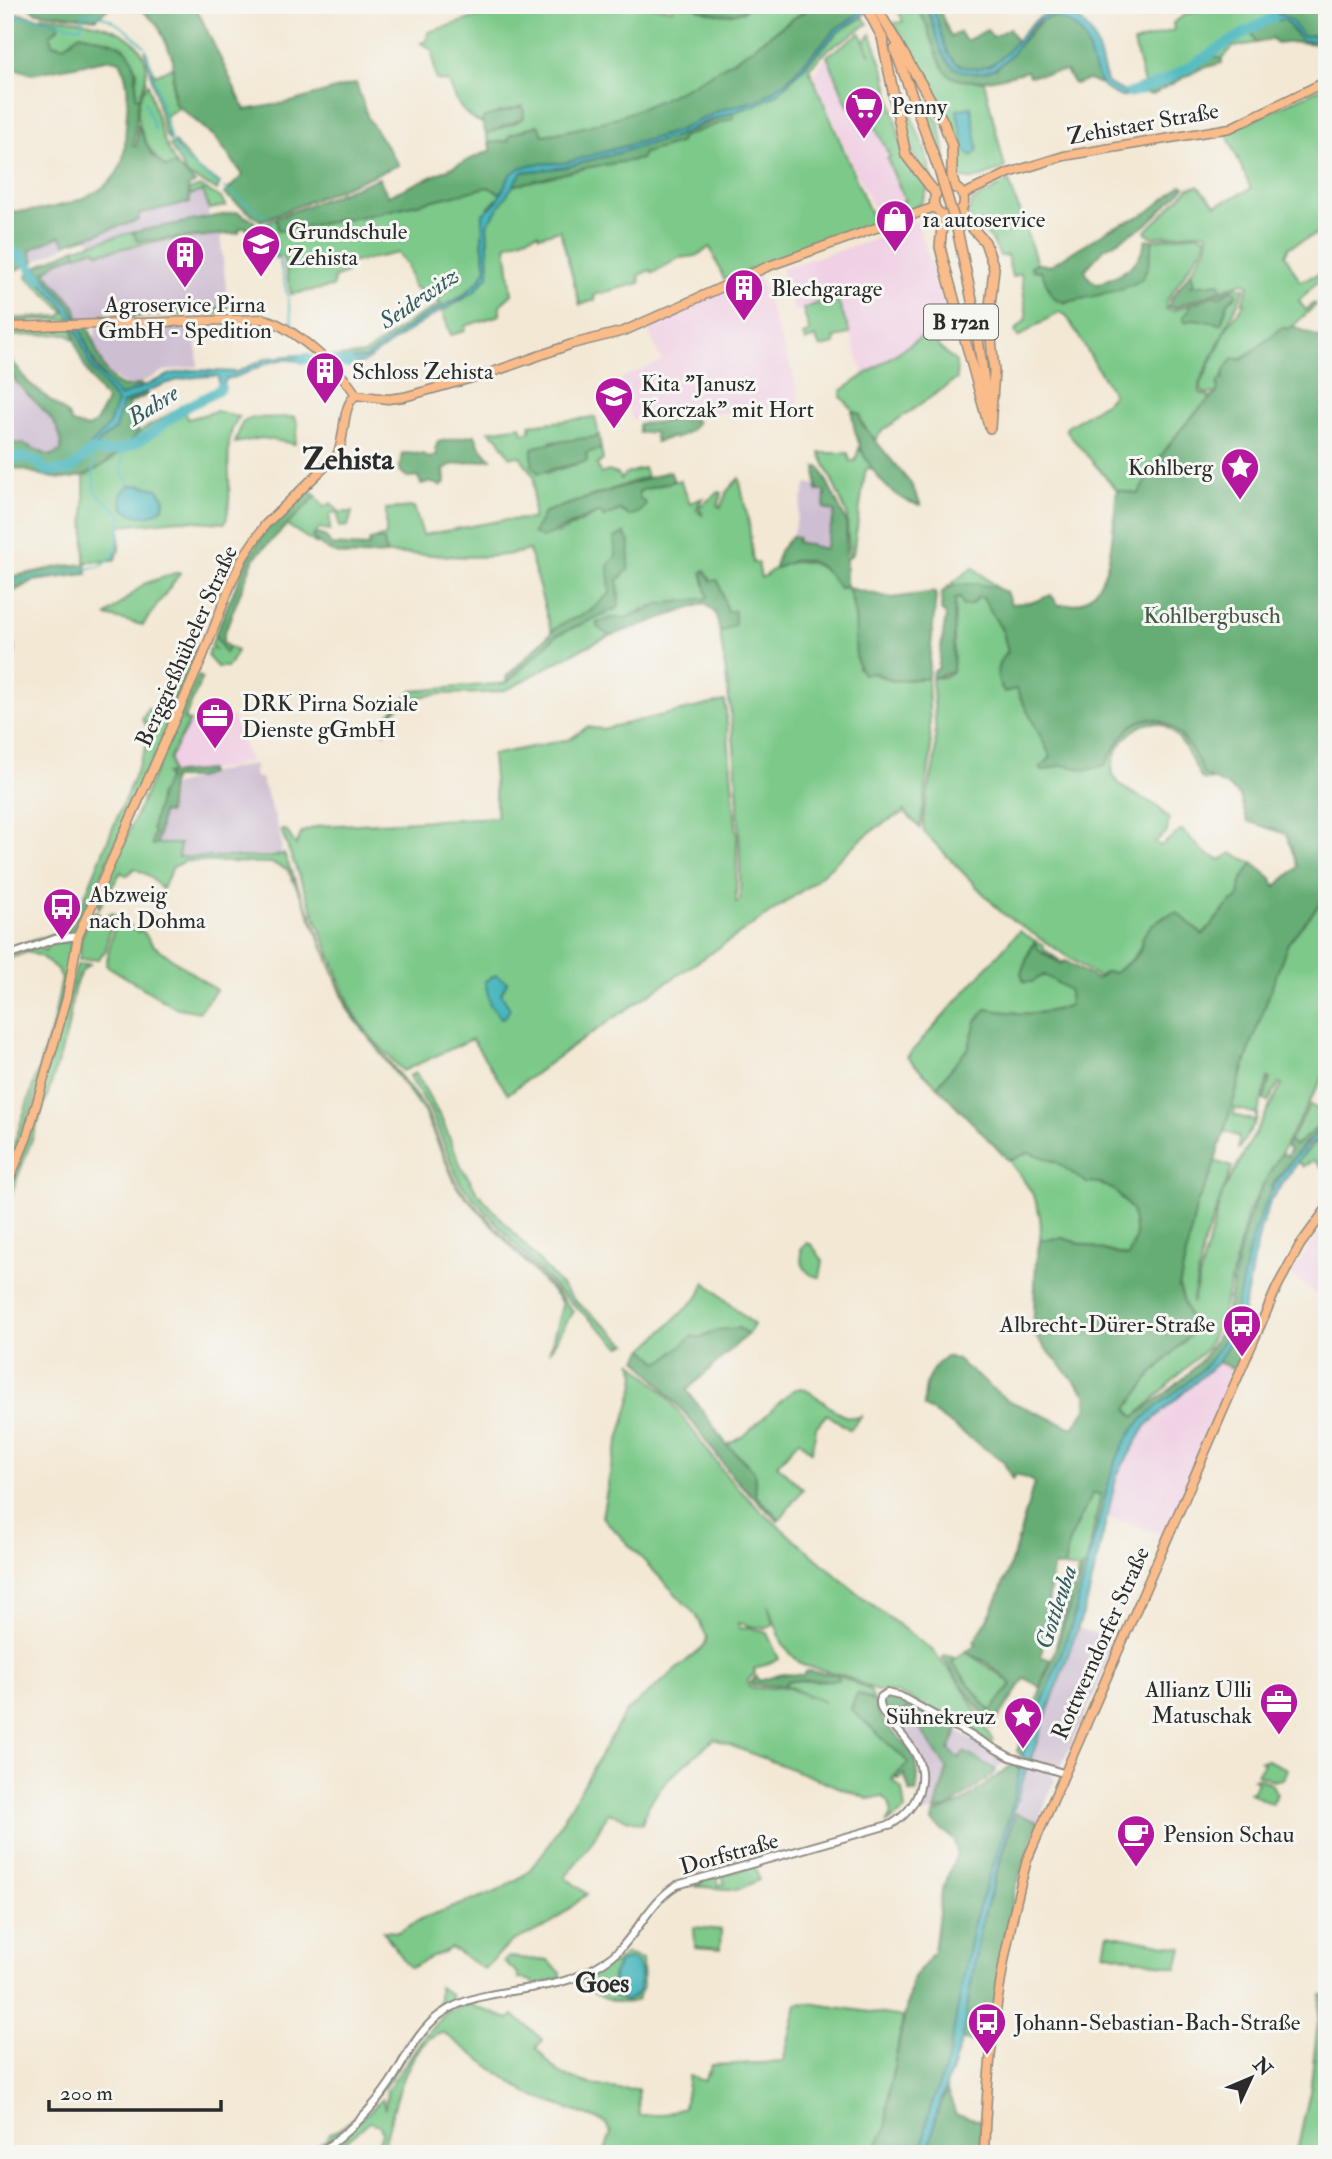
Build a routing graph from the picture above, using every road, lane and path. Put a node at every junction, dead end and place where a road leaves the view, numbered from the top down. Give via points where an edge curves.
1 (865, 5) edge
2 (875, 5) edge
3 (886, 35) junction
4 (1327, 81) edge
5 (955, 188) junction
6 (936, 194) junction
7 (962, 195) junction
8 (935, 207) junction
9 (961, 210) junction
10 (943, 215) junction
11 (5, 327) edge
12 (356, 395) junction
13 (990, 428) junction
14 (78, 936) junction
15 (5, 957) edge
16 (5, 1190) edge
17 (1327, 1208) edge
18 (1063, 1773) junction
19 (318, 2154) edge
20 (984, 2154) edge

1 - 3 highway, B 172n
2 - 3 highway, B 172n
3 - 5 highway, B 172n via 943,121 952,146
3 - 6 highway via 906,155
3 - 13 highway, B 172n, bridge via 957,229 974,310
4 - 7 main road, Zehistaer Straße via 1230,128 1065,156 1009,173
5 - 6 main road via 946,186
5 - 7 main road
6 - 8 main road
7 - 9 main road
8 - 10 main road
8 - 12 main road via 774,264 619,333 404,397
9 - 10 main road
9 - 13 highway via 985,242 994,268 989,316 994,363
10 - 13 highway, B 172n via 940,247
11 - 12 main road via 262,318 277,324 330,365
12 - 14 main road, Berggießhübeler Straße via 348,404 344,441 337,455 274,515 244,556
14 - 15 street
14 - 16 main road, Berggießhübeler Straße via 67,998 27,1137
17 - 18 main road, Rottwerndorfer Straße via 1277,1287
18 - 19 street, Dorfstraße via 1015,1759 887,1693 878,1702 881,1712 919,1758 922,1779 902,1818 677,1885 665,1892 621,1948 584,1973 464,2002 440,2014 368,2111
18 - 20 main road, Rottwerndorfer Straße via 1038,1828 1017,1894 995,2025

